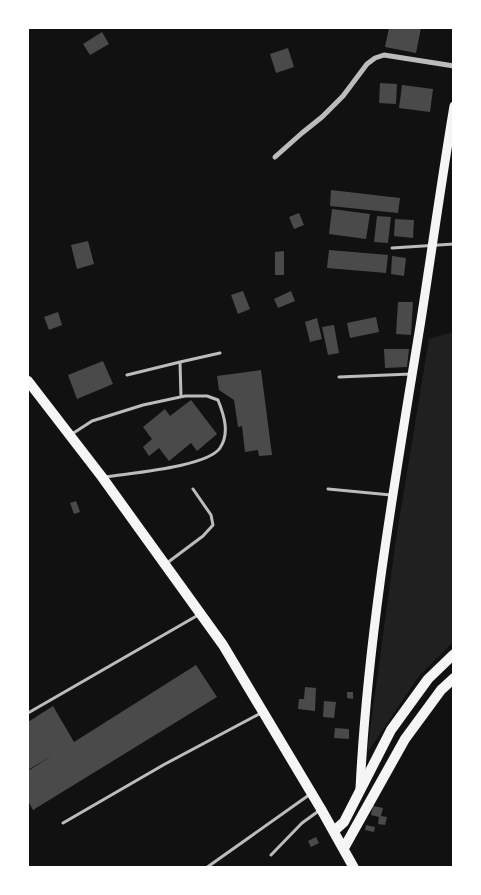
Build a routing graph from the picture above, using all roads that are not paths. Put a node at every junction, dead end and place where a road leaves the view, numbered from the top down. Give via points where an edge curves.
1 (454, 66) edge
2 (454, 106) edge
3 (275, 157) dead end
4 (454, 244) edge
5 (431, 246) junction
6 (392, 248) dead end
7 (220, 353) dead end
8 (180, 362) junction
9 (412, 374) junction
10 (127, 375) dead end
11 (339, 377) dead end
12 (28, 381) edge
13 (181, 397) junction
14 (70, 436) junction
15 (102, 477) junction
16 (193, 489) dead end
17 (328, 489) dead end
18 (392, 495) junction
19 (165, 564) junction
20 (200, 614) junction
21 (454, 654) edge
22 (454, 678) edge
23 (263, 712) junction
24 (28, 713) edge
25 (360, 789) junction
26 (312, 793) junction
27 (322, 809) junction
28 (63, 823) dead end
29 (334, 831) junction
30 (344, 848) junction
31 (271, 855) dead end
32 (206, 868) edge
33 (354, 868) edge

1 - 3 street via 384,55 375,58 322,117
2 - 5 main road
4 - 5 lane
5 - 6 lane
5 - 9 main road
7 - 8 lane
8 - 10 lane
8 - 13 lane
9 - 11 lane
9 - 18 main road
12 - 14 main road
13 - 14 lane via 92,421
13 - 15 lane via 207,396 218,400 226,430 220,450 186,465
14 - 15 main road
15 - 19 main road
16 - 19 lane via 212,515 212,525 203,536
17 - 18 lane
18 - 25 main road via 376,614
19 - 20 main road
20 - 23 main road via 223,645
20 - 24 lane
21 - 25 main road via 428,679 391,730
22 - 30 main road via 441,690 405,739
23 - 26 main road
23 - 28 lane
25 - 29 main road via 344,822
26 - 27 main road
26 - 32 lane
27 - 29 main road
27 - 31 lane via 302,823
29 - 30 main road
30 - 33 main road

